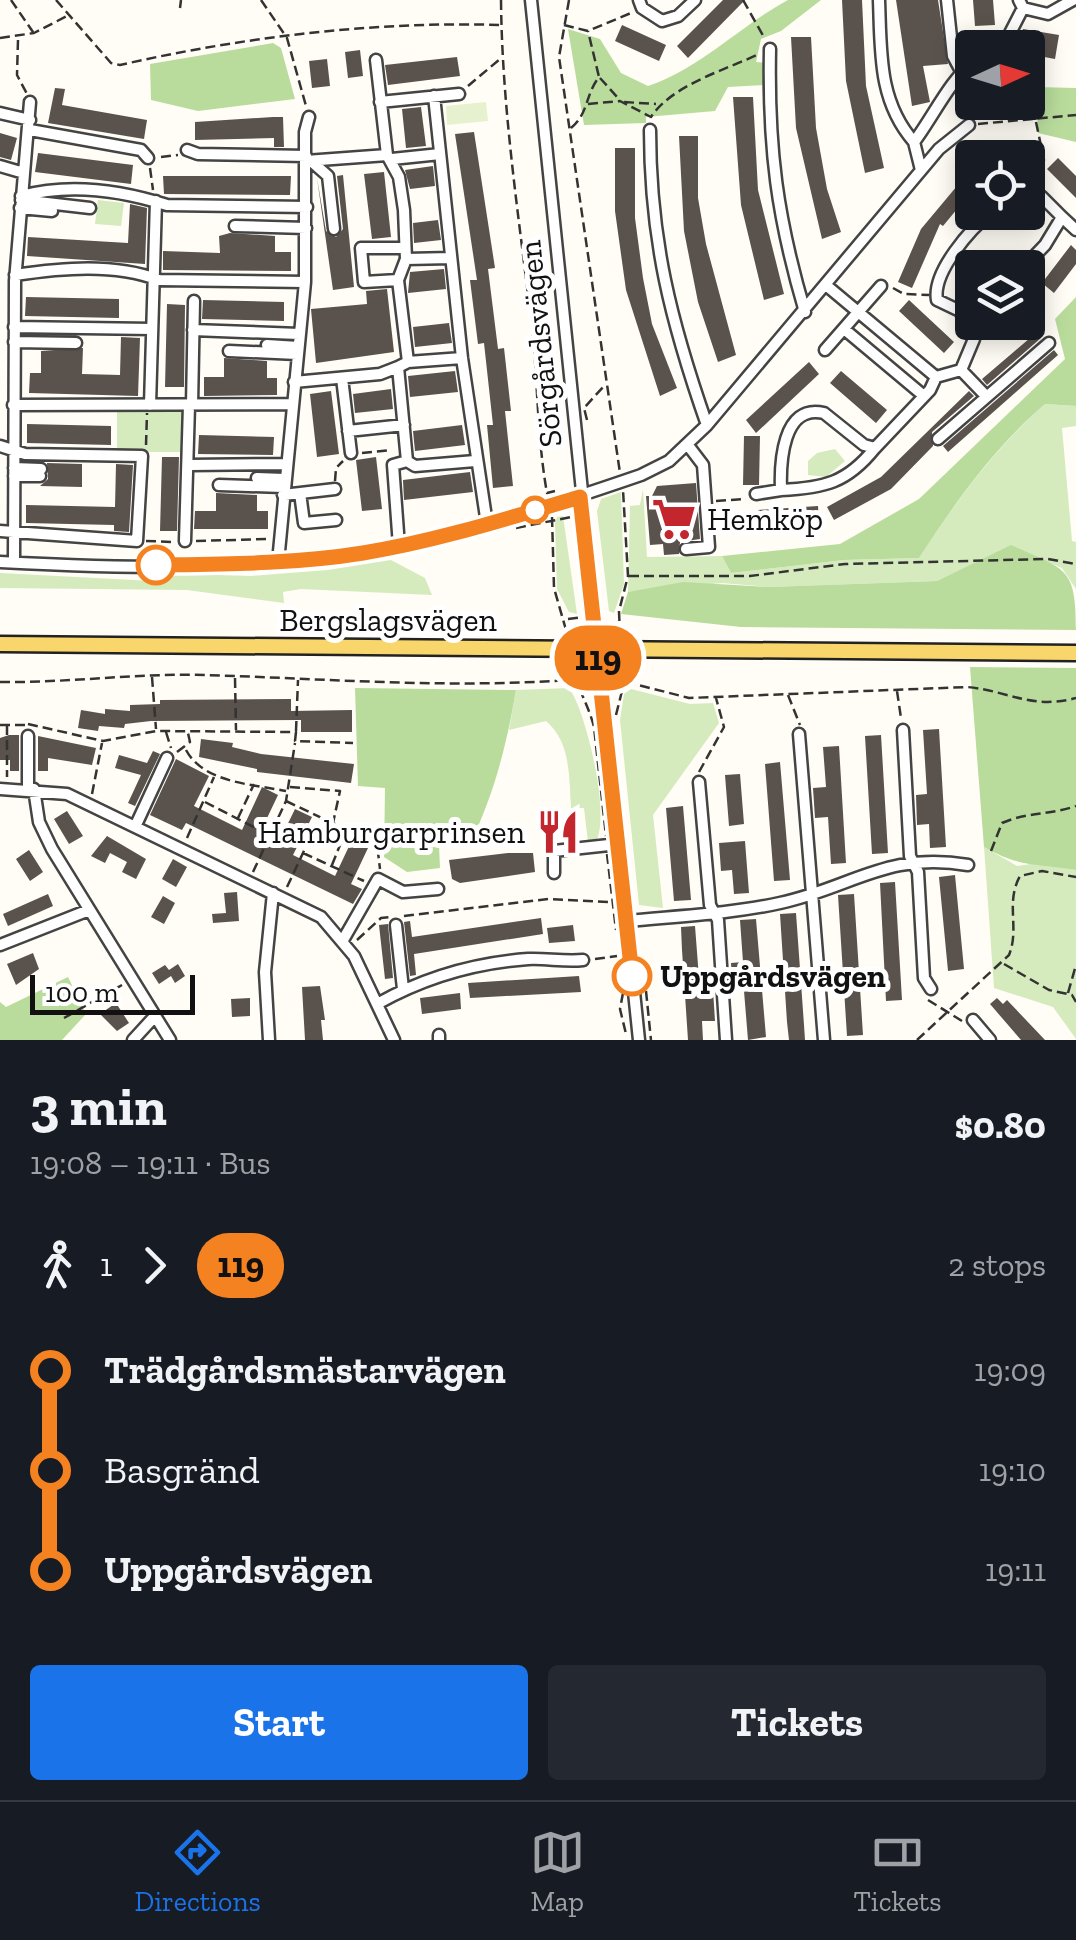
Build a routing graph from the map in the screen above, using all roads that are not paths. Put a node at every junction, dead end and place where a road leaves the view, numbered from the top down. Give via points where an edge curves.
1 (531, 0) edge
2 (696, 0) edge
3 (878, 0) edge
4 (946, 0) edge
5 (1073, 0) edge
6 (640, 4) edge
7 (1021, 4) edge
8 (1010, 30) edge
9 (770, 49) road end
10 (376, 60) dead end
11 (955, 60) edge
12 (955, 82) edge
13 (459, 94) road end
14 (434, 96) junction
15 (30, 102) road end
16 (380, 102) junction
17 (0, 112) edge
18 (309, 117) road end
19 (969, 124) road end
20 (30, 125) junction
21 (650, 130) dead end
22 (914, 142) junction
23 (188, 150) road end
24 (440, 154) junction
25 (390, 157) junction
26 (148, 158) road end
27 (308, 159) junction
28 (0, 166) edge
29 (921, 170) junction
30 (24, 173) junction
31 (21, 201) junction
32 (156, 201) junction
33 (1045, 204) edge
34 (307, 207) junction
35 (90, 208) dead end
36 (1062, 217) junction
37 (306, 225) junction
38 (235, 226) dead end
39 (334, 229) dead end
40 (976, 230) edge
41 (1076, 230) edge
42 (0, 250) edge
43 (959, 250) edge
44 (1040, 250) edge
45 (16, 253) junction
46 (405, 253) junction
47 (955, 257) edge
48 (452, 258) junction
49 (15, 275) junction
50 (153, 278) junction
51 (398, 280) junction
52 (305, 282) junction
53 (828, 286) junction
54 (881, 286) road end
55 (194, 300) dead end
56 (0, 306) edge
57 (14, 308) junction
58 (955, 309) edge
59 (805, 312) junction
60 (858, 312) junction
61 (14, 327) junction
62 (152, 329) junction
63 (844, 329) junction
64 (194, 330) junction
65 (299, 334) junction
66 (974, 340) edge
67 (76, 343) dead end
68 (1049, 343) dead end
69 (14, 345) junction
70 (297, 350) junction
71 (825, 350) dead end
72 (228, 351) dead end
73 (462, 358) junction
74 (403, 365) junction
75 (961, 370) junction
76 (342, 378) junction
77 (936, 378) junction
78 (294, 382) junction
79 (0, 391) edge
80 (924, 396) junction
81 (986, 396) junction
82 (13, 399) junction
83 (292, 404) junction
84 (150, 405) junction
85 (191, 405) junction
86 (707, 424) junction
87 (404, 425) junction
88 (348, 431) junction
89 (938, 439) dead end
90 (687, 444) junction
91 (0, 446) edge
92 (14, 448) junction
93 (874, 448) junction
94 (351, 453) dead end
95 (476, 460) junction
96 (407, 461) junction
97 (286, 464) junction
98 (190, 465) junction
99 (14, 472) junction
100 (41, 472) dead end
101 (220, 486) dead end
102 (283, 487) junction
103 (335, 489) dead end
104 (781, 490) junction
105 (300, 493) junction
106 (756, 494) road end
107 (580, 497) junction
108 (336, 520) dead end
109 (488, 524) junction
110 (0, 532) edge
111 (14, 532) junction
112 (185, 541) road end
113 (399, 546) junction
114 (686, 549) dead end
115 (0, 562) edge
116 (278, 562) junction
117 (14, 563) junction
118 (0, 644) edge
119 (597, 648) junction
120 (1076, 653) edge
121 (28, 730) road end
122 (903, 730) road end
123 (799, 734) road end
124 (167, 758) dead end
125 (699, 782) road end
126 (32, 788) junction
127 (4, 789) edge
128 (136, 827) junction
129 (612, 845) junction
130 (914, 864) junction
131 (968, 866) dead end
132 (554, 873) dead end
133 (438, 889) dead end
134 (813, 892) junction
135 (278, 896) junction
136 (88, 910) junction
137 (715, 914) junction
138 (626, 921) junction
139 (396, 925) dead end
140 (346, 944) junction
141 (0, 945) edge
142 (584, 960) road end
143 (403, 990) junction
144 (931, 990) road end
145 (377, 1004) junction
146 (155, 1016) junction
147 (973, 1020) road end
148 (133, 1040) edge
149 (170, 1040) edge
150 (269, 1040) edge
151 (394, 1040) edge
152 (639, 1040) edge
153 (726, 1040) edge
154 (824, 1040) edge
155 (990, 1040) edge

1 - 107 street, Sörgårdsvägen
2 - 6 street via 671,20 652,17
3 - 22 street via 884,90
4 - 11 street
5 - 7 street via 1048,14
7 - 8 street
9 - 59 street via 768,135 777,208
10 - 16 street
12 - 22 street
13 - 14 street
14 - 16 street
14 - 24 street
15 - 20 street
16 - 25 street
17 - 20 street
18 - 27 street
19 - 29 street
20 - 26 street via 142,150
20 - 30 street
21 - 86 street via 660,273
22 - 29 street
23 - 27 street
24 - 25 street
24 - 48 street
25 - 27 street
25 - 46 street via 404,210
27 - 34 street
27 - 39 street via 328,176
28 - 30 street
29 - 53 street
30 - 31 street
31 - 32 street via 56,187
31 - 35 street
31 - 45 street
32 - 34 street
32 - 50 street
33 - 36 street
34 - 37 street
36 - 41 street
36 - 44 street
37 - 38 street
37 - 52 street
40 - 43 street
42 - 45 street
45 - 49 street
46 - 48 street
46 - 51 street
46 - 51 street via 361,248 364,282
47 - 58 street via 935,295
48 - 73 street
49 - 50 street via 48,268
49 - 57 street
50 - 52 street
50 - 62 street
51 - 74 street
52 - 65 street
53 - 59 street
53 - 60 street
54 - 60 street
55 - 64 street
56 - 57 street
57 - 61 street
59 - 86 street
60 - 63 street
60 - 77 street
61 - 62 street
61 - 69 street
62 - 84 street
63 - 71 street
63 - 80 street
64 - 65 street
64 - 85 street
65 - 70 street
66 - 75 street
67 - 69 street
68 - 81 street
69 - 82 street
70 - 72 street
70 - 78 street
73 - 74 street
73 - 95 street
74 - 76 street
74 - 87 street
75 - 77 street
75 - 81 street
76 - 78 street
76 - 88 street
77 - 80 street
78 - 83 street
79 - 82 street
80 - 93 street
81 - 89 street
82 - 84 street
82 - 92 street
83 - 85 street
83 - 97 street
84 - 85 street
85 - 98 street
86 - 90 street
87 - 88 street
87 - 96 street
88 - 94 street
90 - 107 street via 669,461
90 - 114 street via 703,466 709,547
91 - 92 street
92 - 99 street
92 - 111 street via 25,454 142,456 137,541
93 - 104 street via 852,475 834,484
93 - 104 street via 824,413 804,416 780,450
95 - 96 street via 414,466
95 - 109 street
96 - 113 street via 393,465
97 - 98 street
97 - 102 street
98 - 112 street
99 - 100 street
99 - 111 street
101 - 102 street
102 - 105 street
102 - 116 street
103 - 105 street
104 - 106 street
105 - 108 street via 304,523
107 - 109 street
107 - 119 street, Sörgårdsvägen
109 - 113 street
110 - 111 street
111 - 117 street
113 - 116 street
115 - 117 street
116 - 117 street
118 - 119 main road, Bergslagsvägen
119 - 120 main road, Bergslagsvägen
119 - 129 street, Sörgårdsvägen
121 - 126 street
122 - 130 street
123 - 134 street
124 - 128 street
125 - 137 street
126 - 127 street
126 - 128 street via 55,790
126 - 136 street via 39,822
128 - 135 street
129 - 132 street via 554,851
129 - 138 street, Sörgårdsvägen
130 - 131 street
130 - 134 street via 882,867
130 - 144 street via 924,978
133 - 140 street via 403,892 378,883
134 - 137 street
134 - 154 street
135 - 140 street via 321,917
135 - 150 street via 266,972
136 - 141 street
136 - 146 street
137 - 138 street
137 - 153 street
138 - 152 street, Sörgårdsvägen
139 - 143 street
140 - 145 street
142 - 143 street via 534,958 448,970
143 - 145 street
145 - 151 street
146 - 148 street
146 - 149 street
147 - 155 street

